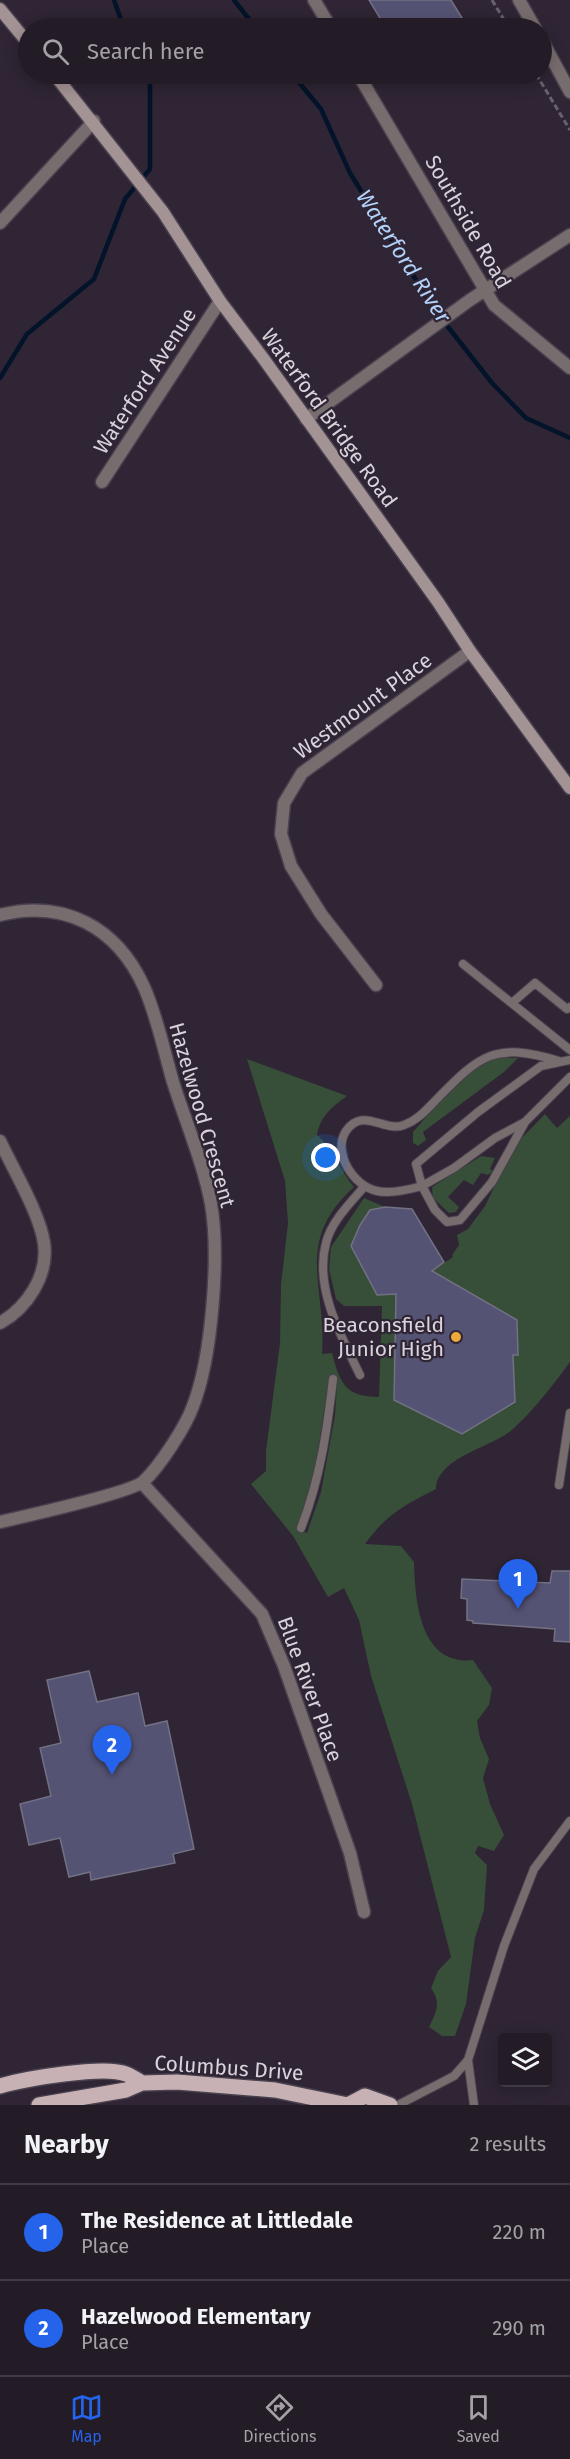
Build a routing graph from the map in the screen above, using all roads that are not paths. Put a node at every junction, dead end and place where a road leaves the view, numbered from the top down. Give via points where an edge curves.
1 (314, 0) edge
2 (519, 0) edge
3 (0, 9) edge
4 (325, 18) edge
5 (529, 18) edge
6 (18, 31) edge
7 (552, 59) edge
8 (63, 84) edge
9 (364, 84) edge
10 (570, 92) edge
11 (94, 121) junction
12 (0, 223) edge
13 (570, 235) edge
14 (484, 291) junction
15 (220, 301) junction
16 (570, 368) edge
17 (306, 419) junction
18 (102, 482) dead end
19 (470, 651) junction
20 (570, 788) edge
21 (0, 915) edge
22 (463, 964) dead end
23 (376, 986) dead end
24 (512, 1003) junction
25 (570, 1007) edge
26 (570, 1050) edge
27 (570, 1060) edge
28 (559, 1061) junction
29 (570, 1077) edge
30 (525, 1122) junction
31 (0, 1142) edge
32 (364, 1186) junction
33 (422, 1186) junction
34 (0, 1323) edge
35 (360, 1375) dead end
36 (333, 1379) dead end
37 (570, 1413) edge
38 (142, 1483) junction
39 (560, 1485) dead end
40 (0, 1522) edge
41 (301, 1528) dead end
42 (570, 1821) edge
43 (364, 1912) dead end
44 (468, 2060) junction
45 (4, 2083) edge
46 (142, 2083) junction
47 (39, 2105) edge
48 (348, 2105) edge
49 (390, 2105) edge
50 (398, 2105) edge
51 (474, 2105) edge

1 - 4 street
2 - 5 street
3 - 6 main road
7 - 10 street
8 - 11 main road, Waterford Bridge Road
9 - 14 street, Southside Road
11 - 12 street
11 - 15 main road, Waterford Bridge Road via 163,212
13 - 14 street
14 - 16 street, Southside Road via 501,313
14 - 17 street
15 - 17 main road, Waterford Bridge Road
15 - 18 street, Waterford Avenue
17 - 19 main road, Waterford Bridge Road
19 - 20 main road, Waterford Bridge Road
19 - 23 street, Westmount Place via 302,773 284,803 281,834 291,866 321,914
21 - 38 street, Hazelwood Crescent via 24,910 68,915 89,922 117,944 144,986 211,1202 216,1254 206,1351 193,1406
22 - 24 lane
24 - 25 lane via 535,983 567,1009
24 - 26 lane
27 - 28 lane
28 - 32 lane via 519,1052 498,1053 477,1060 421,1116 406,1124 396,1128 372,1119 347,1129 341,1142 343,1157
28 - 33 lane via 541,1066 416,1164
29 - 30 lane
30 - 33 lane
30 - 33 lane via 492,1182 460,1220 447,1222 435,1210
31 - 34 street via 44,1243 38,1285
32 - 33 lane via 377,1191
32 - 35 lane via 332,1229 326,1243 323,1275 335,1320
36 - 41 lane via 324,1454
37 - 39 lane
38 - 40 street
38 - 43 street, Blue River Place via 262,1614 350,1853
42 - 44 lane via 534,1869 504,1946
44 - 50 lane via 454,2076
44 - 51 lane
45 - 46 main road, Columbus Drive via 93,2072 124,2073
46 - 47 main road, Columbus Drive via 126,2090
46 - 48 main road, Columbus Drive via 243,2086
48 - 49 main road, Columbus Drive via 365,2096

